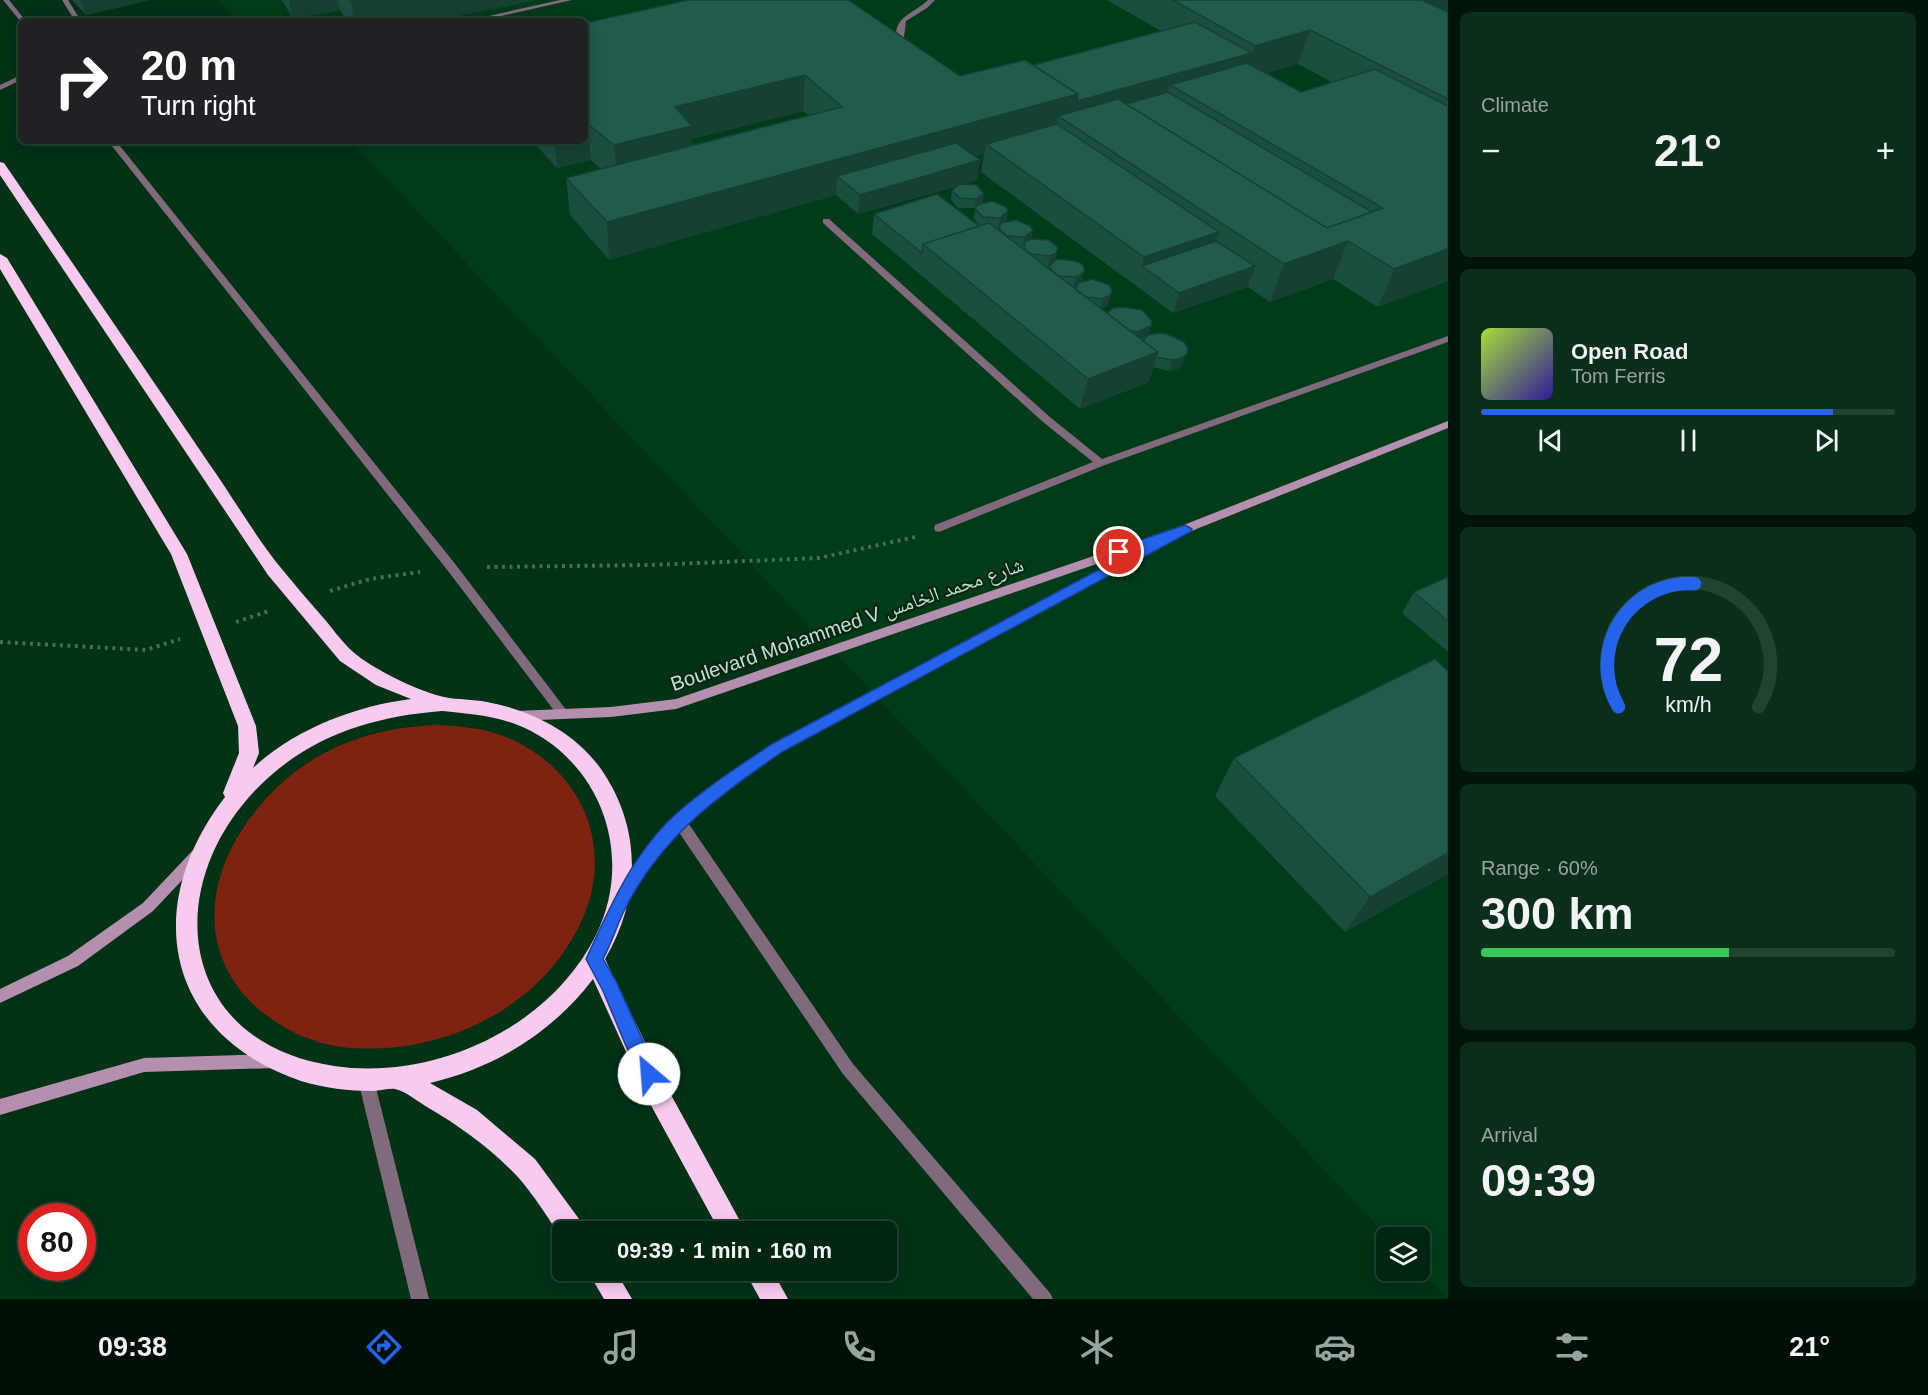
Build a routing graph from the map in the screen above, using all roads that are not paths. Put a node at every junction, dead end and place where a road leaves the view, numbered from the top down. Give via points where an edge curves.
1 (6, 0) edge
2 (65, 0) edge
3 (569, 0) edge
4 (932, 0) edge
5 (21, 18) edge
6 (76, 18) edge
7 (483, 18) edge
8 (902, 60) edge
9 (18, 78) edge
10 (0, 87) edge
11 (119, 144) edge
12 (0, 166) edge
13 (826, 221) dead end
14 (0, 258) edge
15 (1448, 339) edge
16 (1448, 424) edge
17 (1101, 463) junction
18 (939, 528) dead end
19 (1185, 529) junction
20 (442, 704) junction
21 (563, 714) junction
22 (513, 716) junction
23 (223, 813) junction
24 (679, 821) junction
25 (202, 850) junction
26 (618, 906) junction
27 (594, 959) junction
28 (0, 996) edge
29 (277, 1061) junction
30 (398, 1078) junction
31 (366, 1080) junction
32 (0, 1107) edge
33 (565, 1221) edge
34 (727, 1221) edge
35 (607, 1281) edge
36 (764, 1281) edge
37 (420, 1299) edge
38 (619, 1299) edge
39 (775, 1299) edge
40 (1044, 1299) edge

1 - 5 street
2 - 6 street
3 - 7 street
4 - 8 street via 903,20 899,39
9 - 10 street
11 - 21 street
12 - 20 highway via 274,571 346,656 382,680
13 - 17 street via 1047,420
14 - 23 highway via 184,565 247,726 249,753
15 - 17 street
16 - 19 main road, Boulevard Mohammed V شارع محمد الخامس
17 - 18 street
19 - 21 main road, Boulevard Mohammed V شارع محمد الخامس via 676,704
19 - 24 main road, Boulevard Mohammed V شارع محمد الخامس via 777,748
20 - 22 highway via 478,707
20 - 23 highway via 381,711 321,732 267,767
21 - 22 main road, Boulevard Mohammed V شارع محمد الخامس
22 - 26 highway via 561,740 597,777 611,799 623,850
23 - 25 highway
24 - 26 main road, Boulevard Mohammed V شارع محمد الخامس via 650,855
24 - 40 street via 848,1069
25 - 28 main road via 148,907 73,961
25 - 29 highway via 190,880 186,910 186,940 193,970 205,998 224,1023 248,1044
26 - 27 highway
27 - 30 highway via 553,1008 507,1041 465,1061
27 - 34 highway via 693,1165
29 - 31 highway via 335,1077
29 - 32 main road via 144,1065
30 - 31 highway
30 - 33 highway via 469,1118 526,1168
31 - 37 street
35 - 38 highway
36 - 39 highway

